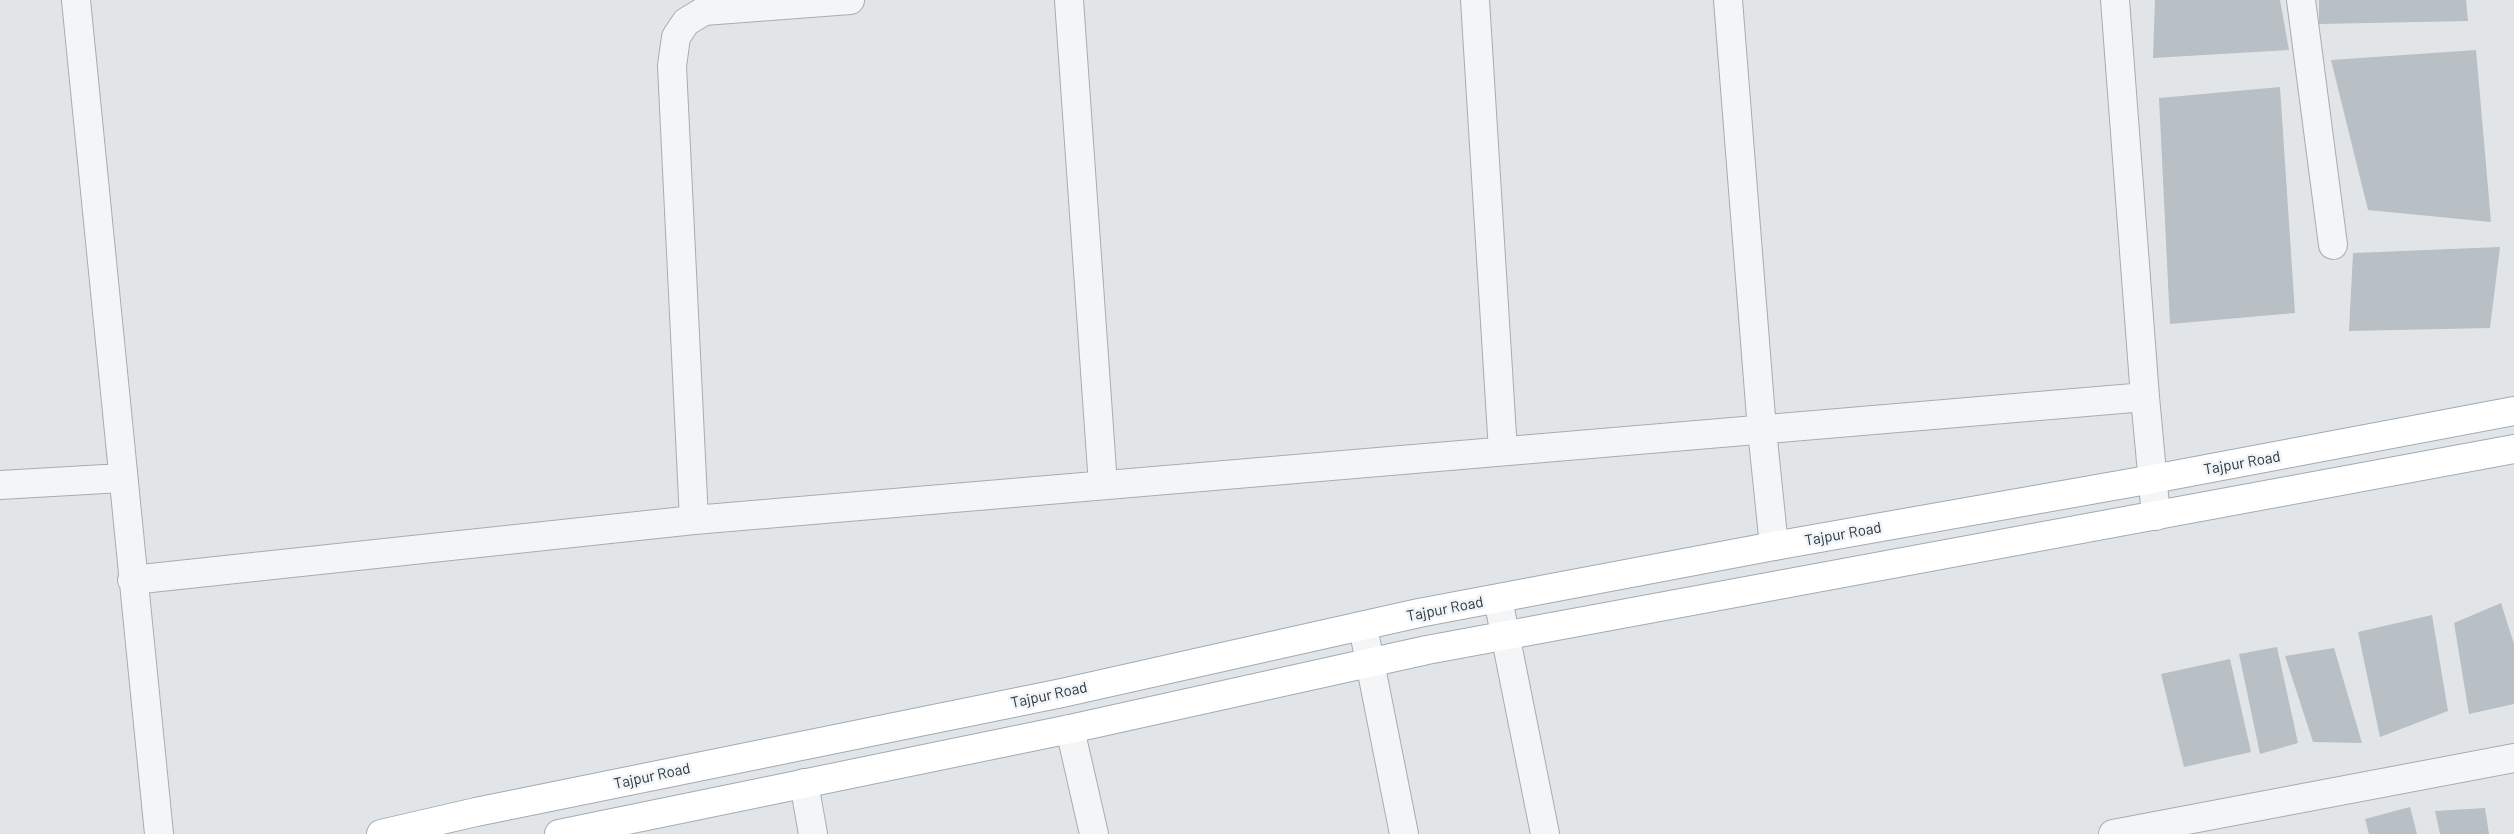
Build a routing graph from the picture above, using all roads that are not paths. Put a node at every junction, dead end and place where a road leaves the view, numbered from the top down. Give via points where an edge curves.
1 (76, 0) edge
2 (850, 0) edge
3 (1069, 0) edge
4 (1475, 0) edge
5 (1728, 0) edge
6 (2116, 0) edge
7 (2301, 0) edge
8 (2333, 245) dead end
9 (2145, 397) junction
10 (2514, 411) edge
11 (1762, 430) junction
12 (2514, 449) edge
13 (1503, 452) junction
14 (122, 478) junction
15 (2153, 479) junction
16 (0, 486) edge
17 (1103, 486) junction
18 (2156, 516) junction
19 (694, 520) junction
20 (1774, 546) junction
21 (132, 580) junction
22 (1498, 599) junction
23 (1363, 627) junction
24 (1506, 636) junction
25 (1370, 663) junction
26 (1070, 729) junction
27 (2514, 758) edge
28 (804, 783) junction
29 (159, 834) edge
30 (381, 834) edge
31 (559, 834) edge
32 (813, 834) edge
33 (1094, 834) edge
34 (1403, 834) edge
35 (1545, 834) edge
36 (2113, 834) edge

1 - 14 street
2 - 19 street via 704,11 686,22 676,37 672,66
3 - 17 street
4 - 13 street
5 - 11 street
6 - 9 street
7 - 8 street
9 - 11 street
9 - 15 street
10 - 15 main road, Tajpur Road
11 - 13 street
11 - 20 street
12 - 18 main road
13 - 17 street
14 - 16 street
14 - 21 street
15 - 18 street
15 - 20 main road, Tajpur Road
17 - 19 street
18 - 24 main road
19 - 21 street
20 - 22 main road, Tajpur Road
21 - 29 street
22 - 23 main road, Tajpur Road
22 - 24 street
23 - 25 street
23 - 30 main road, Tajpur Road
24 - 25 main road
24 - 35 street
25 - 26 main road
25 - 34 street
26 - 28 main road
26 - 33 street
27 - 36 street
28 - 31 main road
28 - 32 street

